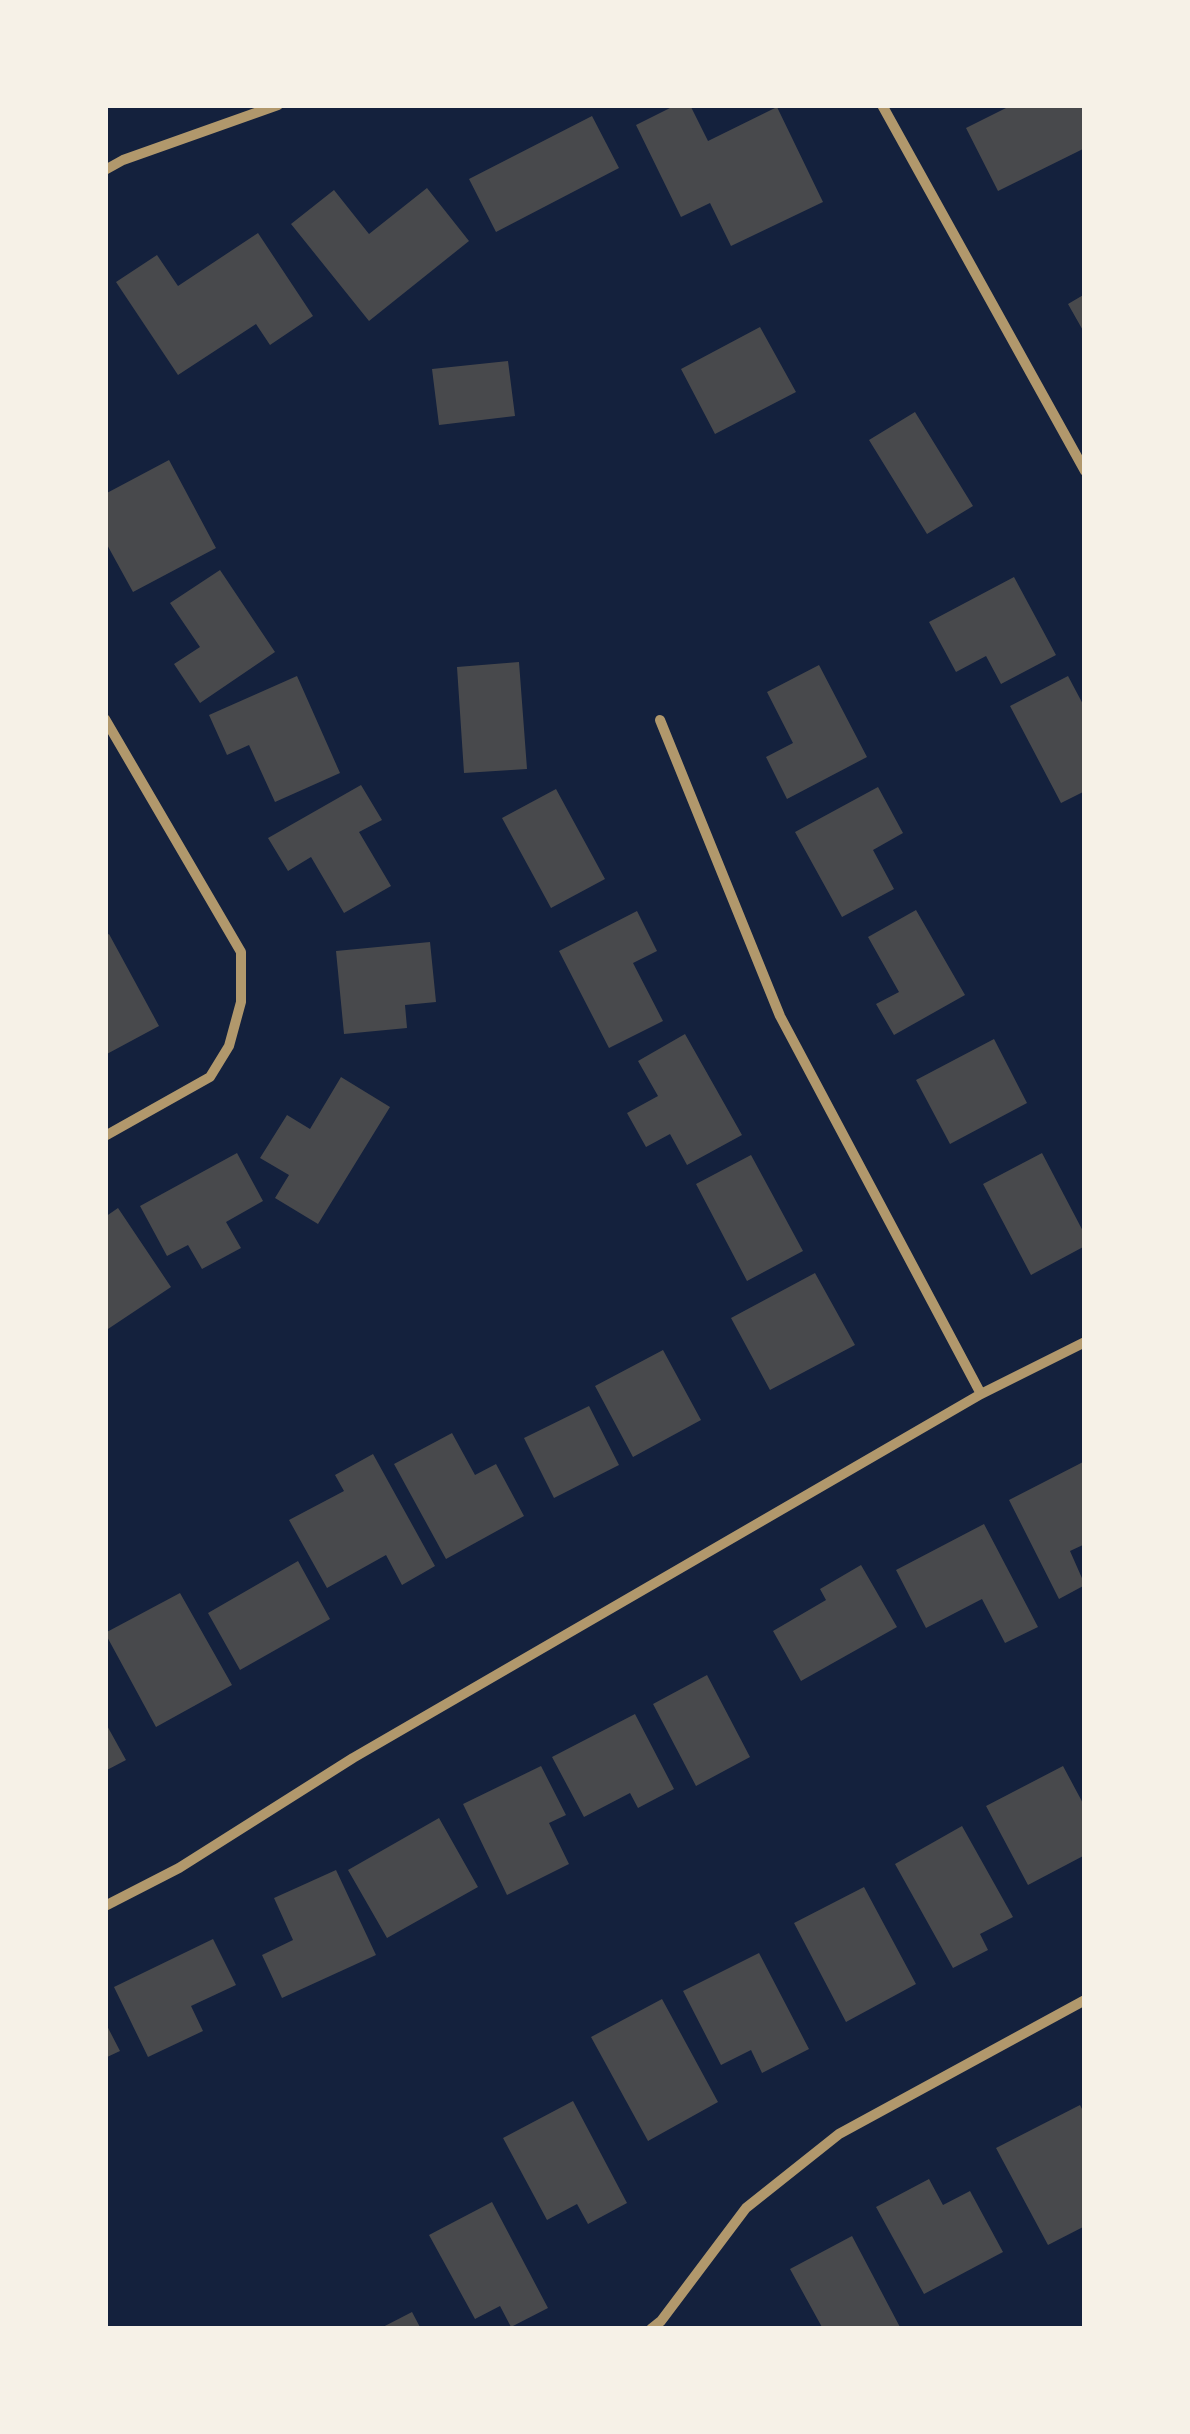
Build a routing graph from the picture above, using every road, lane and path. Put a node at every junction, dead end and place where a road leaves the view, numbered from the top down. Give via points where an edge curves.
1 (278, 105) edge
2 (882, 105) edge
3 (105, 170) edge
4 (1085, 471) edge
5 (105, 720) edge
6 (660, 720) dead end
7 (105, 1136) edge
8 (1085, 1342) edge
9 (981, 1394) junction
10 (105, 1906) edge
11 (1085, 2000) edge
12 (656, 2325) edge
13 (671, 2329) edge

1 - 3 street
2 - 4 street
5 - 7 street via 241,952 241,1002 229,1046 210,1077
6 - 9 street via 780,1016
8 - 9 street
9 - 10 street
11 - 12 street via 839,2134 746,2208
12 - 13 street

